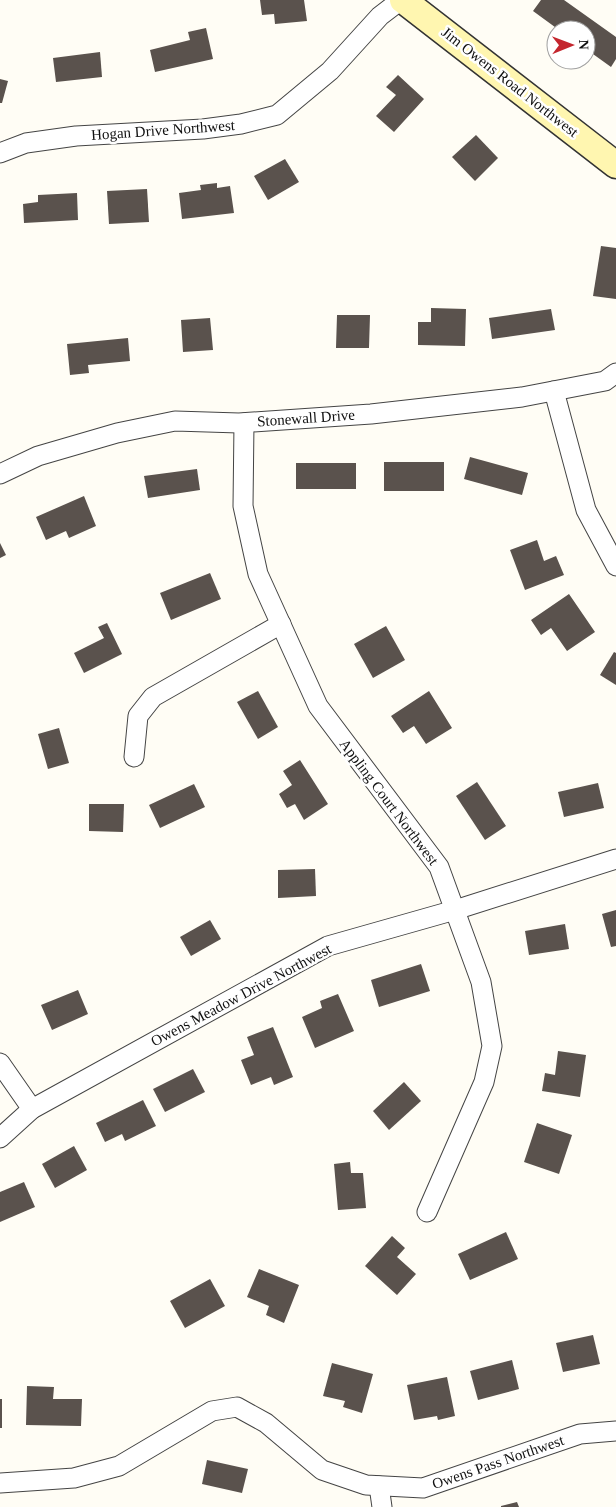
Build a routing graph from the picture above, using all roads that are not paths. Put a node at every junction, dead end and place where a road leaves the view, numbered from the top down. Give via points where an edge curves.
1 (402, 0) edge
2 (0, 153) edge
3 (616, 165) edge
4 (616, 373) edge
5 (554, 391) junction
6 (244, 422) junction
7 (0, 474) edge
8 (616, 566) edge
9 (281, 624) junction
10 (134, 757) dead end
11 (616, 859) edge
12 (454, 910) junction
13 (0, 1063) edge
14 (32, 1109) junction
15 (0, 1138) edge
16 (427, 1212) dead end
17 (616, 1431) edge
18 (0, 1483) edge
19 (379, 1486) junction
20 (382, 1507) edge

1 - 2 street, Hogan Drive Northwest via 380,16 330,71 276,115 203,129 68,138 26,144
1 - 3 street, Jim Owens Road Northwest
4 - 5 street, Stonewall Drive via 605,381
5 - 6 street, Stonewall Drive via 371,414
5 - 8 street via 586,510
6 - 7 street, Stonewall Drive via 175,421 117,433 38,456
6 - 9 street, Appling Court Northwest via 243,506 258,574
9 - 10 street via 153,697 138,716
9 - 12 street, Appling Court Northwest via 318,706 439,867
11 - 12 street, Owens Meadow Drive Northwest
12 - 14 street, Owens Meadow Drive Northwest via 328,946
12 - 16 street, Appling Court Northwest via 481,982 492,1046 484,1082
13 - 14 street
14 - 15 street, Owens Meadow Drive Northwest
17 - 19 street, Owens Pass Northwest via 580,1434 423,1488
18 - 19 street, Owens Pass Northwest via 74,1478 119,1466 212,1411 237,1407 266,1423 322,1470 366,1485
19 - 20 street

